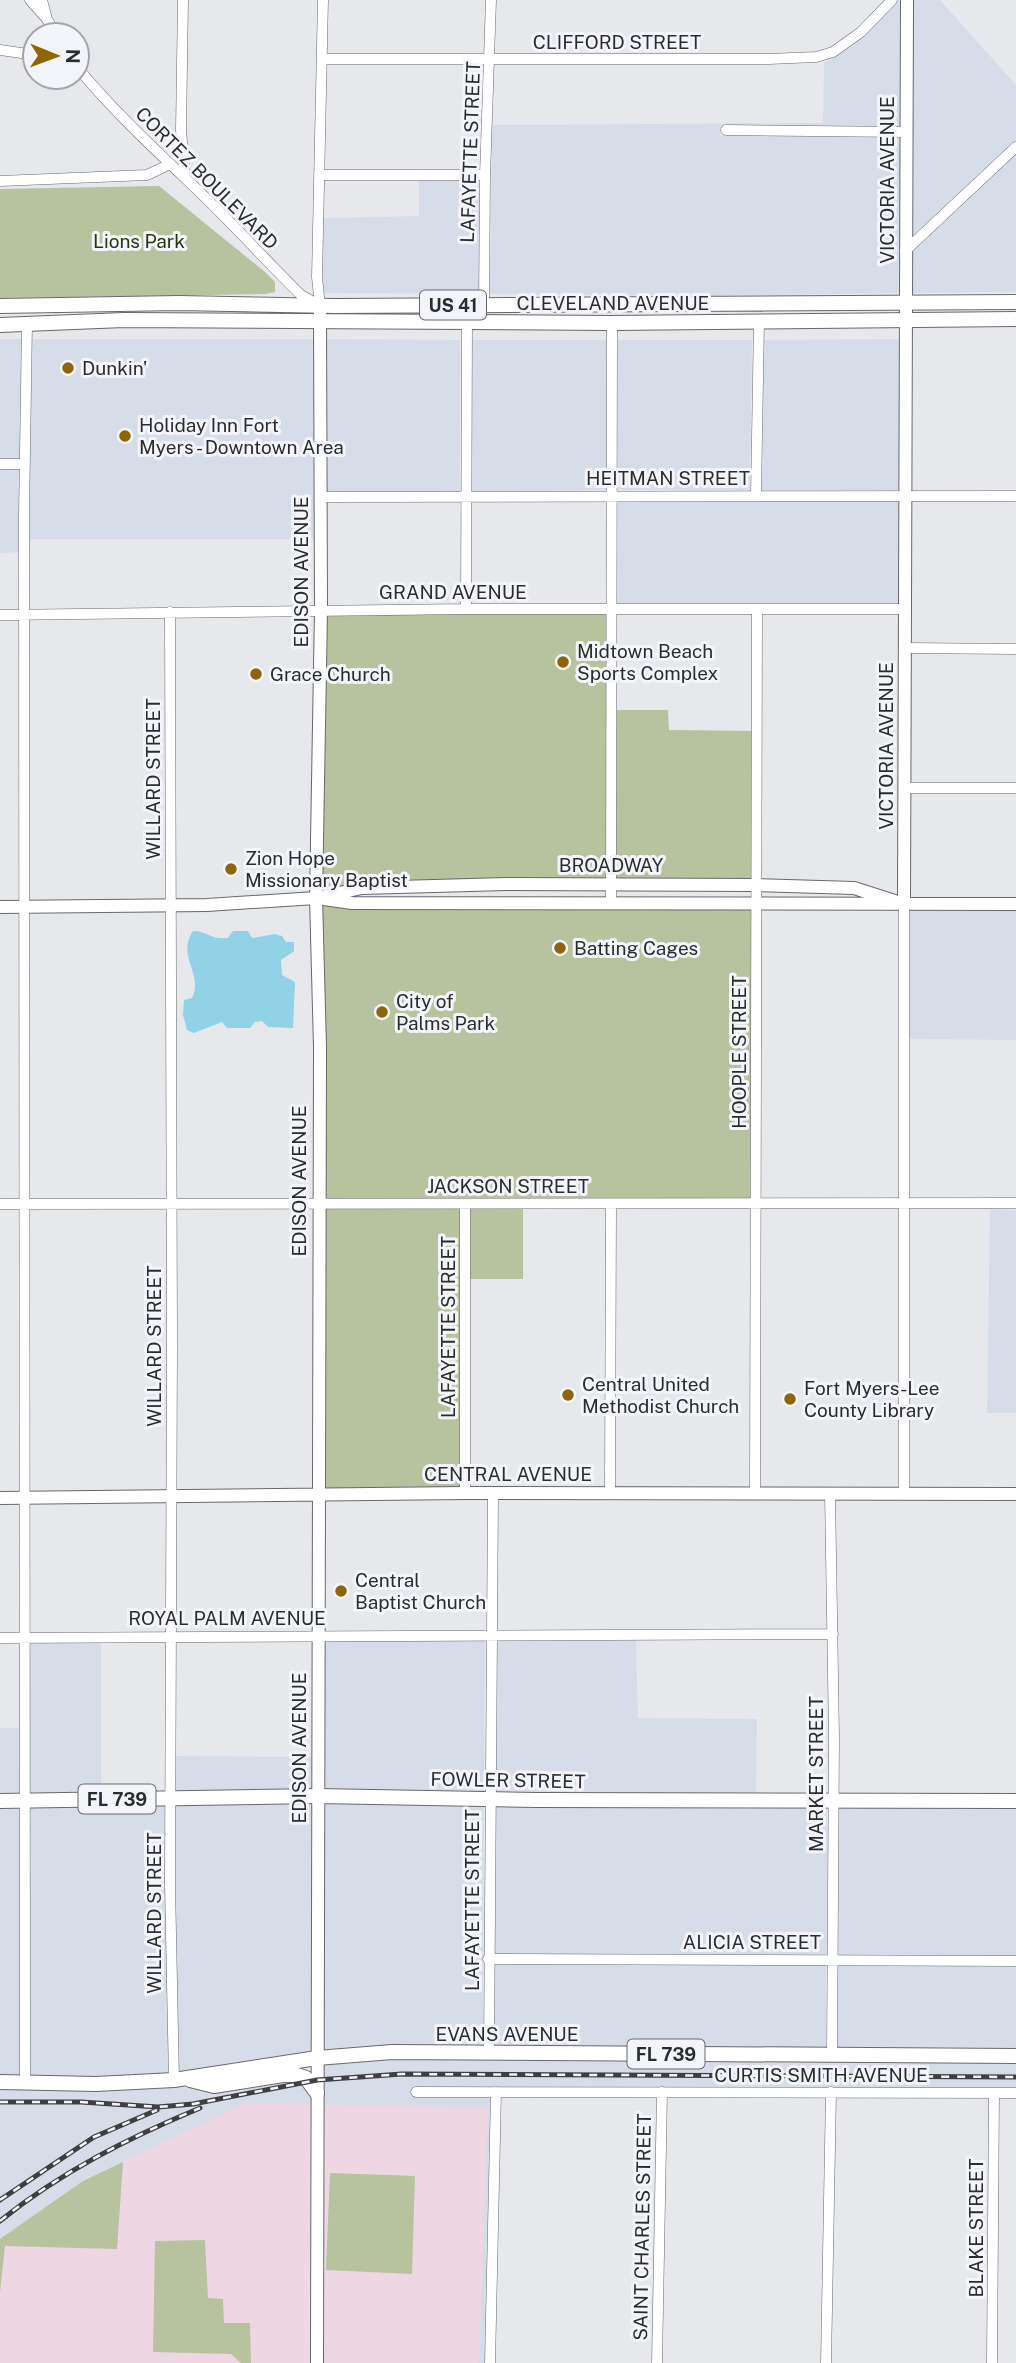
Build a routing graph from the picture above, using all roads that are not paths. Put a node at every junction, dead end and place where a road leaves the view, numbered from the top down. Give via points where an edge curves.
1 (30, 0) edge
2 (42, 0) edge
3 (183, 0) edge
4 (323, 0) edge
5 (491, 0) edge
6 (892, 0) edge
7 (907, 0) edge
8 (47, 19) joint
9 (0, 50) edge
10 (21, 53) edge
11 (322, 59) junction
12 (490, 59) junction
13 (91, 84) edge
14 (726, 130) dead end
15 (906, 132) junction
16 (1016, 147) edge
17 (168, 165) junction
18 (319, 175) junction
19 (485, 175) junction
20 (185, 178) junction
21 (0, 181) edge
22 (905, 251) junction
23 (1016, 302) edge
24 (906, 303) junction
25 (651, 304) junction
26 (55, 305) junction
27 (484, 305) junction
28 (0, 306) edge
29 (320, 306) junction
30 (1016, 319) edge
31 (759, 321) junction
32 (907, 321) junction
33 (320, 322) junction
34 (467, 322) junction
35 (612, 323) junction
36 (27, 324) junction
37 (0, 325) edge
38 (0, 464) edge
39 (25, 464) junction
40 (612, 495) junction
41 (756, 495) junction
42 (906, 495) junction
43 (1016, 496) edge
44 (320, 497) junction
45 (466, 497) junction
46 (466, 609) junction
47 (905, 609) junction
48 (321, 610) junction
49 (611, 610) junction
50 (757, 610) junction
51 (170, 612) junction
52 (0, 615) edge
53 (26, 615) junction
54 (906, 648) junction
55 (1016, 649) edge
56 (905, 788) junction
57 (1016, 788) edge
58 (611, 885) junction
59 (756, 885) junction
60 (316, 898) junction
61 (757, 902) junction
62 (611, 904) junction
63 (904, 904) junction
64 (1016, 904) edge
65 (171, 905) junction
66 (25, 907) junction
67 (0, 908) edge
68 (757, 1203) junction
69 (904, 1203) junction
70 (1016, 1203) edge
71 (25, 1204) junction
72 (171, 1204) junction
73 (318, 1204) junction
74 (465, 1204) junction
75 (611, 1204) junction
76 (0, 1205) edge
77 (465, 1493) junction
78 (610, 1493) junction
79 (755, 1493) junction
80 (830, 1493) junction
81 (904, 1493) junction
82 (493, 1494) junction
83 (1016, 1494) edge
84 (318, 1495) junction
85 (171, 1496) junction
86 (0, 1498) edge
87 (25, 1498) junction
88 (318, 1634) junction
89 (491, 1634) junction
90 (833, 1634) junction
91 (170, 1635) junction
92 (0, 1637) edge
93 (25, 1637) junction
94 (318, 1796) junction
95 (171, 1798) junction
96 (490, 1799) junction
97 (0, 1801) edge
98 (25, 1801) junction
99 (833, 1801) junction
100 (1016, 1801) edge
101 (488, 1959) junction
102 (832, 1959) junction
103 (1016, 1961) edge
104 (489, 2053) junction
105 (832, 2055) junction
106 (1016, 2056) edge
107 (317, 2058) junction
108 (177, 2079) junction
109 (0, 2082) edge
110 (24, 2083) junction
111 (317, 2092) junction
112 (416, 2092) dead end
113 (496, 2092) junction
114 (662, 2092) junction
115 (831, 2092) junction
116 (994, 2092) junction
117 (1016, 2093) edge
118 (317, 2363) edge
119 (490, 2363) edge
120 (657, 2363) edge
121 (826, 2363) edge
122 (992, 2363) edge

1 - 8 street
2 - 8 street
3 - 20 street
4 - 11 street, EDISON AVENUE
5 - 12 street, LAFAYETTE STREET
6 - 12 street, CLIFFORD STREET via 845,45 816,57
7 - 15 street, VICTORIA AVENUE
9 - 10 street
11 - 12 street, CLIFFORD STREET
11 - 18 street, EDISON AVENUE
12 - 19 street, LAFAYETTE STREET
13 - 17 street, CORTEZ BOULEVARD
14 - 15 street
15 - 22 street, VICTORIA AVENUE
16 - 22 street
17 - 20 street, CORTEZ BOULEVARD
17 - 21 street via 146,175
18 - 19 street
18 - 29 street, EDISON AVENUE
19 - 27 street, LAFAYETTE STREET
20 - 29 street, CORTEZ BOULEVARD via 301,295
22 - 24 street, VICTORIA AVENUE
23 - 24 main road, CLEVELAND AVENUE / US 41
24 - 25 main road, CLEVELAND AVENUE / US 41
24 - 32 street, VICTORIA AVENUE
25 - 27 main road, CLEVELAND AVENUE / US 41
25 - 35 main road
26 - 28 main road, CLEVELAND AVENUE / US 41
26 - 29 main road, CLEVELAND AVENUE / US 41
26 - 36 main road
27 - 29 main road, CLEVELAND AVENUE / US 41
29 - 33 street, EDISON AVENUE
30 - 32 main road, CLEVELAND AVENUE / US 41
31 - 32 main road, CLEVELAND AVENUE / US 41
31 - 35 main road, CLEVELAND AVENUE / US 41
31 - 41 street
32 - 42 street, VICTORIA AVENUE
33 - 34 main road, CLEVELAND AVENUE / US 41
33 - 36 main road, CLEVELAND AVENUE / US 41
33 - 44 street, EDISON AVENUE
34 - 35 main road, CLEVELAND AVENUE / US 41
34 - 45 street
35 - 40 street
36 - 37 main road, CLEVELAND AVENUE / US 41
36 - 39 street
38 - 39 street
39 - 53 street
40 - 41 street, HEITMAN STREET
40 - 45 street, HEITMAN STREET
40 - 49 street
41 - 42 street, HEITMAN STREET
42 - 43 street, HEITMAN STREET
42 - 47 street, VICTORIA AVENUE
44 - 45 street, HEITMAN STREET
44 - 48 street, EDISON AVENUE
45 - 46 street
46 - 48 street, GRAND AVENUE
46 - 49 street, GRAND AVENUE
47 - 50 street, GRAND AVENUE
47 - 54 street, VICTORIA AVENUE
48 - 51 street, GRAND AVENUE
48 - 60 street, EDISON AVENUE
49 - 50 street, GRAND AVENUE
49 - 58 street
50 - 59 street, HOOPLE STREET
51 - 53 street, GRAND AVENUE
51 - 65 street, WILLARD STREET
52 - 53 street, GRAND AVENUE
53 - 66 street
54 - 55 street
54 - 56 street, VICTORIA AVENUE
56 - 57 street
56 - 63 street, VICTORIA AVENUE
58 - 59 street, BROADWAY
58 - 60 street, BROADWAY via 362,888
58 - 62 street
59 - 61 street, HOOPLE STREET
59 - 63 street, BROADWAY via 854,888
60 - 62 street, BROADWAY via 352,903
60 - 65 street, BROADWAY
60 - 73 street, EDISON AVENUE
61 - 62 street, BROADWAY
61 - 63 street, BROADWAY
61 - 68 street, HOOPLE STREET
63 - 64 street, BROADWAY
63 - 69 street, VICTORIA AVENUE
65 - 66 street, BROADWAY
65 - 72 street, WILLARD STREET
66 - 67 street, BROADWAY
66 - 71 street
68 - 69 street, JACKSON STREET
68 - 75 street, JACKSON STREET
68 - 79 street, HOOPLE STREET
69 - 70 street, JACKSON STREET
69 - 81 street, VICTORIA AVENUE
71 - 72 street, JACKSON STREET
71 - 76 street, JACKSON STREET
71 - 87 street
72 - 73 street, JACKSON STREET
72 - 85 street, WILLARD STREET
73 - 74 street, JACKSON STREET
73 - 84 street, EDISON AVENUE
74 - 75 street, JACKSON STREET
74 - 77 street, LAFAYETTE STREET
75 - 78 street
77 - 82 street, CENTRAL AVENUE
77 - 84 street, CENTRAL AVENUE
78 - 79 street, CENTRAL AVENUE
78 - 82 street, CENTRAL AVENUE
79 - 80 street, CENTRAL AVENUE
80 - 81 street, CENTRAL AVENUE
80 - 90 street, MARKET STREET
81 - 83 street, CENTRAL AVENUE
82 - 89 street, LAFAYETTE STREET
84 - 85 street, CENTRAL AVENUE
84 - 88 street, EDISON AVENUE
85 - 87 street, CENTRAL AVENUE
85 - 91 street, WILLARD STREET
86 - 87 street, CENTRAL AVENUE
87 - 93 street
88 - 89 street, ROYAL PALM AVENUE
88 - 91 street, ROYAL PALM AVENUE
88 - 94 street, EDISON AVENUE
89 - 90 street, ROYAL PALM AVENUE
89 - 96 street, LAFAYETTE STREET
90 - 99 street, MARKET STREET
91 - 93 street, ROYAL PALM AVENUE
91 - 95 street, WILLARD STREET
92 - 93 street, ROYAL PALM AVENUE
93 - 98 street
94 - 95 main road, FOWLER STREET / FL 739
94 - 96 main road, FOWLER STREET / FL 739
94 - 107 street, EDISON AVENUE
95 - 98 main road, FOWLER STREET / FL 739
95 - 108 street, WILLARD STREET
96 - 99 main road, FOWLER STREET / FL 739
96 - 101 street, LAFAYETTE STREET
97 - 98 main road, FOWLER STREET / FL 739
98 - 110 street
99 - 100 main road, FOWLER STREET / FL 739
99 - 102 street, MARKET STREET
101 - 102 street, ALICIA STREET
101 - 104 street, LAFAYETTE STREET
102 - 103 street, ALICIA STREET
102 - 105 street, MARKET STREET
104 - 105 main road, EVANS AVENUE / FL 739
104 - 107 main road, EVANS AVENUE / FL 739 via 392,2052
105 - 106 main road, EVANS AVENUE / FL 739
107 - 108 main road, EVANS AVENUE / FL 739
107 - 111 street, EDISON AVENUE
108 - 110 main road, EVANS AVENUE / FL 739
108 - 111 main road via 214,2086 297,2075 306,2078
109 - 110 main road, EVANS AVENUE / FL 739
111 - 118 street, EDISON AVENUE
112 - 113 street, CURTIS SMITH AVENUE
113 - 114 street, CURTIS SMITH AVENUE
113 - 119 street
114 - 115 street, CURTIS SMITH AVENUE
114 - 120 street, SAINT CHARLES STREET
115 - 116 street, CURTIS SMITH AVENUE
115 - 121 street
116 - 117 street, CURTIS SMITH AVENUE
116 - 122 street, BLAKE STREET

